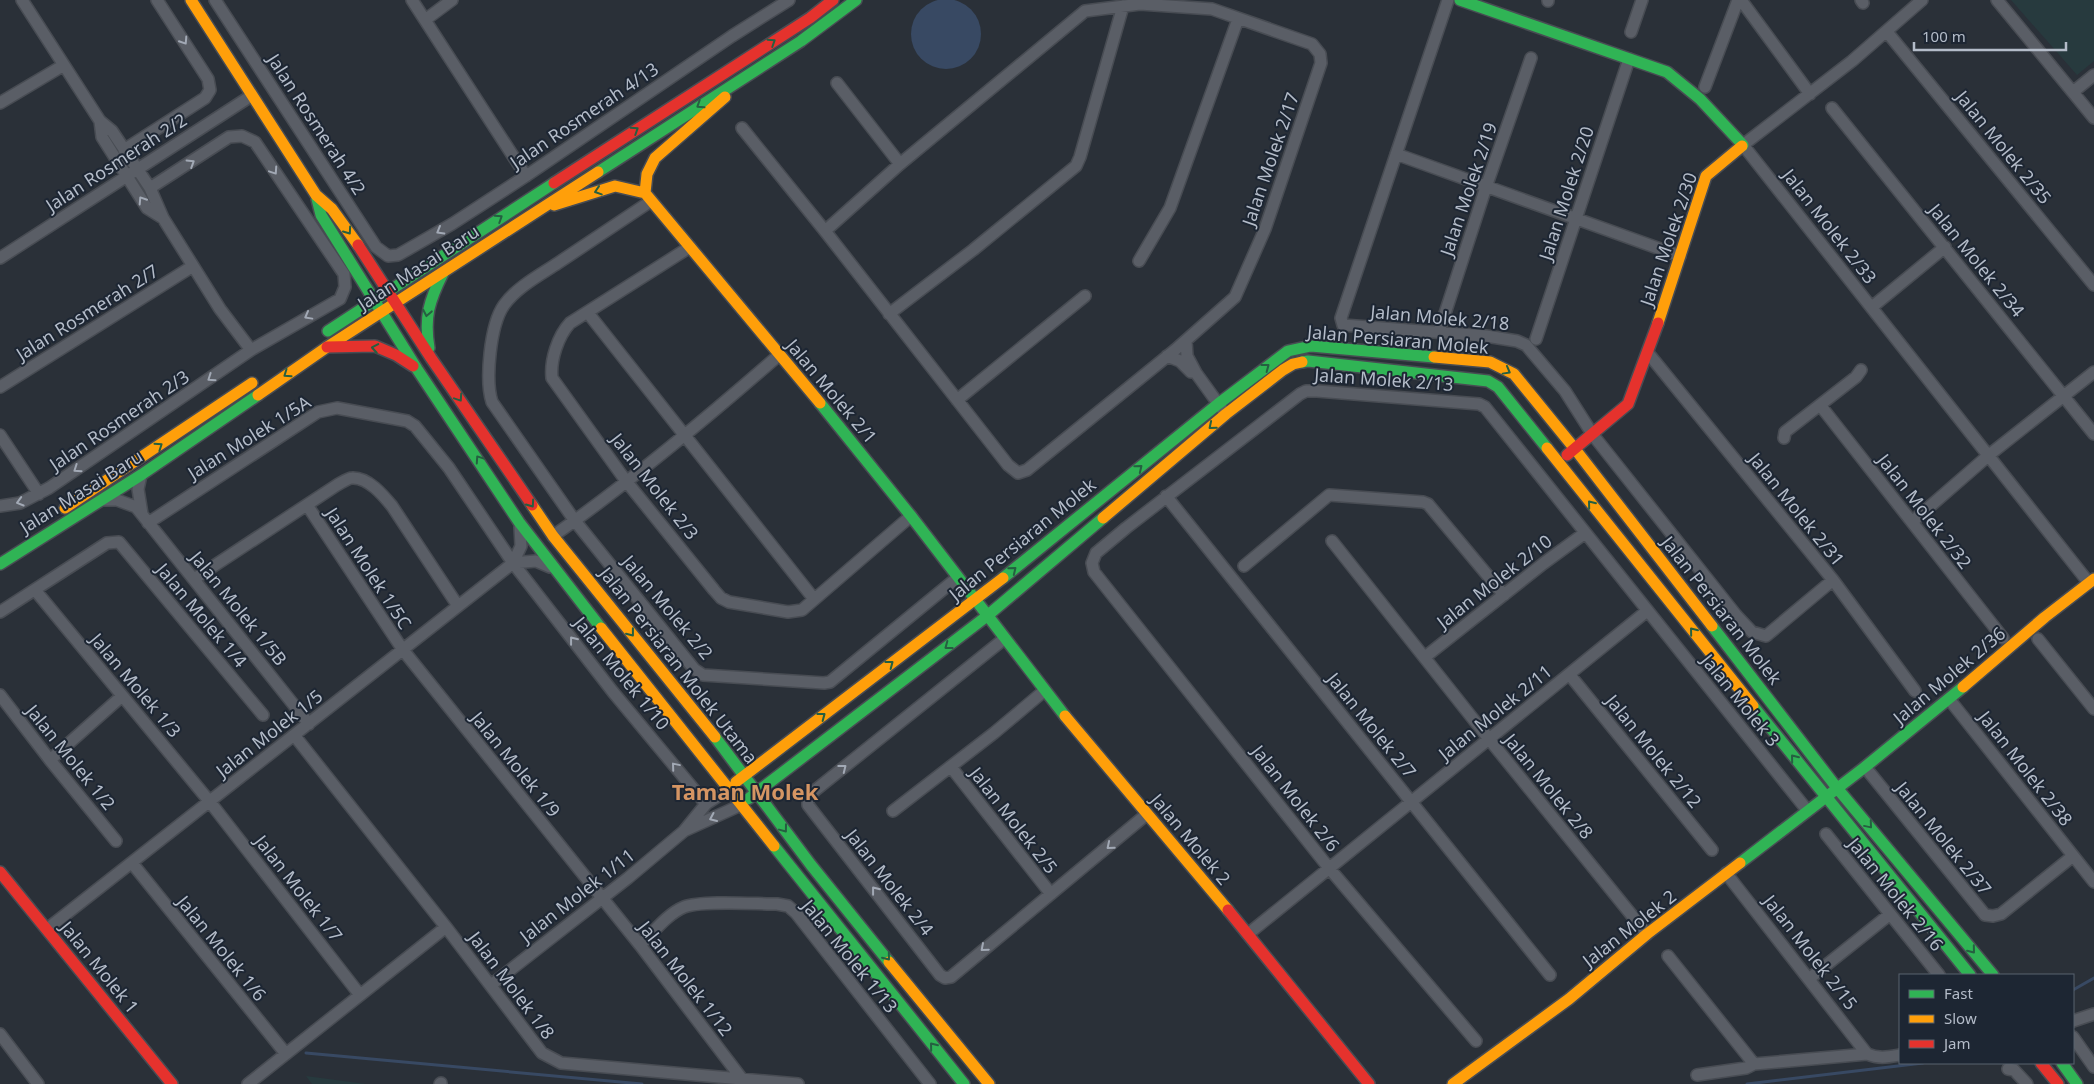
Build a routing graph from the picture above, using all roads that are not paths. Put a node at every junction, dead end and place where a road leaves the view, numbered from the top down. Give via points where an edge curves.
1 (22, 0) edge
2 (157, 0) edge
3 (191, 0) edge
4 (215, 0) edge
5 (412, 0) edge
6 (452, 0) edge
7 (789, 0) edge
8 (833, 0) edge
9 (856, 0) edge
10 (1448, 0) edge
11 (1460, 0) edge
12 (1642, 0) edge
13 (1740, 0) edge
14 (1922, 0) edge
15 (1997, 0) edge
16 (774, 4) edge
17 (1123, 6) junction
18 (1238, 19) junction
19 (425, 20) junction
20 (1631, 32) dead end
21 (1887, 32) junction
22 (1531, 58) dead end
23 (1630, 59) junction
24 (64, 65) junction
25 (746, 75) junction
26 (2092, 82) edge
27 (837, 83) dead end
28 (1705, 87) dead end
29 (2073, 92) junction
30 (1810, 94) junction
31 (252, 96) junction
32 (0, 103) edge
33 (1832, 108) dead end
34 (2094, 118) edge
35 (100, 121) junction
36 (742, 128) dead end
37 (1743, 145) junction
38 (124, 150) junction
39 (1396, 154) junction
40 (900, 164) junction
41 (132, 174) junction
42 (526, 176) junction
43 (1486, 187) junction
44 (150, 188) junction
45 (316, 195) junction
46 (648, 197) junction
47 (537, 210) junction
48 (163, 218) junction
49 (1576, 219) junction
50 (825, 231) junction
51 (690, 247) junction
52 (1945, 247) junction
53 (398, 255) joint
54 (1680, 256) junction
55 (0, 258) edge
56 (369, 260) junction
57 (1139, 260) dead end
58 (432, 262) junction
59 (193, 266) junction
60 (355, 268) junction
61 (444, 272) junction
62 (2094, 285) edge
63 (388, 291) junction
64 (1086, 296) dead end
65 (375, 299) junction
66 (395, 303) junction
67 (1872, 307) junction
68 (382, 311) junction
69 (588, 313) junction
70 (889, 314) junction
71 (340, 323) junction
72 (1439, 332) junction
73 (318, 338) dead end
74 (1536, 339) dead end
75 (1186, 341) junction
76 (327, 347) junction
77 (251, 350) junction
78 (1648, 353) junction
79 (779, 355) junction
80 (1167, 356) junction
81 (431, 358) junction
82 (417, 368) junction
83 (1861, 370) dead end
84 (2094, 372) edge
85 (1196, 373) junction
86 (260, 378) dead end
87 (0, 387) edge
88 (2063, 397) junction
89 (956, 400) junction
90 (1218, 404) junction
91 (1820, 405) junction
92 (1226, 414) junction
93 (684, 434) junction
94 (1593, 434) junction
95 (2094, 434) edge
96 (0, 435) edge
97 (1784, 438) dead end
98 (1575, 449) junction
99 (1989, 455) junction
100 (1558, 462) junction
101 (141, 475) junction
102 (626, 482) junction
103 (39, 494) junction
104 (1166, 496) junction
105 (103, 500) junction
106 (307, 505) junction
107 (0, 506) edge
108 (58, 512) dead end
109 (911, 516) junction
110 (145, 518) junction
111 (574, 521) junction
112 (519, 522) junction
113 (1912, 522) junction
114 (1585, 533) junction
115 (554, 536) junction
116 (1332, 541) dead end
117 (513, 563) junction
118 (0, 564) edge
119 (1244, 566) dead end
120 (554, 570) junction
121 (1094, 572) joint
122 (957, 578) junction
123 (194, 579) junction
124 (1833, 580) junction
125 (2092, 581) edge
126 (35, 590) junction
127 (1504, 594) junction
128 (814, 599) junction
129 (975, 601) junction
130 (458, 606) junction
131 (1647, 611) junction
132 (0, 612) edge
133 (987, 616) junction
134 (2003, 638) dead end
135 (1004, 639) junction
136 (2038, 639) dead end
137 (403, 650) junction
138 (1425, 657) junction
139 (1569, 674) junction
140 (1044, 691) junction
141 (1915, 691) dead end
142 (0, 695) edge
143 (122, 696) junction
144 (1949, 699) junction
145 (2094, 709) edge
146 (262, 715) dead end
147 (309, 724) junction
148 (294, 736) junction
149 (1488, 739) junction
150 (50, 760) junction
151 (951, 766) junction
152 (1865, 767) junction
153 (744, 775) junction
154 (1837, 788) junction
155 (729, 789) junction
156 (757, 792) junction
157 (1825, 796) junction
158 (1412, 801) junction
159 (210, 802) junction
160 (706, 804) junction
161 (741, 805) junction
162 (1807, 810) junction
163 (893, 811) dead end
164 (1147, 814) junction
165 (684, 831) junction
166 (1826, 834) dead end
167 (116, 840) dead end
168 (1712, 850) dead end
169 (2073, 856) junction
170 (132, 863) junction
171 (1329, 868) junction
172 (0, 872) edge
173 (1726, 873) junction
174 (2094, 882) edge
175 (1050, 894) junction
176 (602, 899) junction
177 (1890, 914) junction
178 (446, 927) junction
179 (47, 929) junction
180 (1248, 934) junction
181 (1647, 934) junction
182 (640, 945) junction
183 (1668, 956) dead end
184 (1938, 974) edge
185 (1969, 974) edge
186 (1992, 974) edge
187 (1550, 975) dead end
188 (1810, 978) junction
189 (491, 986) junction
190 (360, 995) junction
191 (2094, 1014) edge
192 (2074, 1021) edge
193 (0, 1034) edge
194 (2074, 1038) edge
195 (1476, 1041) dead end
196 (286, 1054) junction
197 (1867, 1054) junction
198 (1899, 1055) edge
199 (1754, 1064) junction
200 (2042, 1064) edge
201 (2063, 1064) edge
202 (2094, 1067) edge
203 (2008, 1069) dead end
204 (1697, 1075) dead end
205 (742, 1079) junction
206 (38, 1084) edge
207 (172, 1084) edge
208 (248, 1084) edge
209 (798, 1084) edge
210 (930, 1084) edge
211 (964, 1084) edge
212 (989, 1084) edge
213 (1368, 1084) edge
214 (1453, 1084) edge
215 (2026, 1084) edge
216 (2058, 1084) edge
217 (2077, 1084) edge

1 - 24 street
2 -> 38 street via 208,79 210,90 205,98
3 - 31 main road
4 - 53 street, Jalan Rosmerah 4/2 via 376,247 388,256
5 - 19 street
6 - 19 street
7 - 16 street, Jalan Rosmerah 4/13
58 -> 8 main road, Jalan Masai Baru
9 - 25 main road, Jalan Masai Baru via 801,41
10 - 39 street, Jalan Molek 2/18
11 - 23 main road, Jalan Molek 2/33
12 - 20 street
13 - 28 street
13 - 30 street
14 - 21 street, Jalan Molek 2/30
15 - 29 street
16 - 42 street, Jalan Rosmerah 4/13
17 - 18 street, Jalan Molek 2/17 via 1140,4 1212,9
17 - 40 street, Jalan Molek 2/17 via 1085,11
17 - 70 street via 1076,166
18 - 57 street via 1170,208
18 - 75 street, Jalan Molek 2/17 via 1312,44 1320,54 1321,63 1247,274 1235,297
19 - 42 street
21 - 30 street, Jalan Molek 2/30
21 - 62 street, Jalan Molek 2/35
22 - 43 street, Jalan Molek 2/19
23 - 37 main road, Jalan Molek 2/33 via 1667,72 1700,99
23 - 49 street, Jalan Molek 2/20
24 - 32 street
24 - 35 street
25 - 46 main road via 655,158 645,181
25 -> 47 main road, Jalan Masai Baru
26 - 29 street
27 - 40 street
29 - 34 street
30 - 37 street, Jalan Molek 2/30
31 - 41 street, Jalan Rosmerah 2/2
31 - 45 main road
33 - 52 street, Jalan Molek 2/34
35 - 38 street via 112,131
35 - 41 street via 102,137
36 - 50 street, Jalan Molek 2/17
37 - 54 main road, Jalan Molek 2/30 via 1706,176
37 - 67 street, Jalan Molek 2/33
38 - 41 street
39 - 43 street
39 - 72 street, Jalan Molek 2/18 via 1341,320 1348,326
40 - 50 street, Jalan Molek 2/17
41 - 44 street
48 -> 41 street via 148,208
41 - 55 street, Jalan Rosmerah 2/2
42 -> 53 street, Jalan Rosmerah 4/13
43 - 49 street
43 - 72 street, Jalan Molek 2/19
44 - 48 street
44 -> 77 street, Jalan Rosmerah 2/3 via 229,137 249,139 255,142 344,274 345,287 340,299
45 -> 56 main road, Jalan Persiaran Molek Utama via 332,209
45 - 60 main road, Jalan Persiaran Molek Utama via 321,215
46 -> 47 main road via 623,186 615,186
46 - 51 main road, Jalan Molek 2/1
46 - 111 street, Jalan Molek 2/2 via 515,292 503,306 495,329 489,361 488,390 492,402
47 - 61 main road, Jalan Masai Baru
48 - 59 street
49 - 54 street
49 - 74 street, Jalan Molek 2/20
50 - 70 street, Jalan Molek 2/17
51 - 69 street, Jalan Molek 2/3
51 - 79 main road, Jalan Molek 2/1
52 - 67 street
52 - 88 street, Jalan Molek 2/34
54 - 78 main road, Jalan Molek 2/30
56 - 58 main road via 392,270
56 - 63 main road, Jalan Persiaran Molek Utama
58 - 63 main road, Jalan Masai Baru
59 - 77 street
59 - 87 street, Jalan Rosmerah 2/7
60 - 65 main road, Jalan Persiaran Molek Utama
60 - 71 main road via 358,296
61 - 66 main road, Jalan Masai Baru
61 -> 81 main road via 427,308 424,327
63 - 65 main road, Jalan Masai Baru
63 - 66 main road, Jalan Persiaran Molek Utama
64 - 89 street
65 - 68 main road, Jalan Persiaran Molek Utama
65 - 71 main road, Jalan Masai Baru
66 - 68 main road, Jalan Masai Baru
66 - 81 main road, Jalan Persiaran Molek Utama
67 - 99 street, Jalan Molek 2/33
68 - 76 main road, Jalan Masai Baru
68 - 82 main road, Jalan Persiaran Molek Utama
69 - 93 street
69 - 102 street, Jalan Molek 2/3 via 570,323 561,333 551,370 552,378
70 - 89 street, Jalan Molek 2/17
71 - 73 main road, Jalan Masai Baru
72 - 94 street, Jalan Molek 2/18 via 1486,336 1526,345 1566,391
75 - 80 street, Jalan Molek 2/17
75 - 85 street via 1187,356
82 -> 76 main road via 375,346
76 -> 101 main road, Jalan Masai Baru
77 -> 103 street, Jalan Rosmerah 2/3
78 - 94 main road, Jalan Molek 2/30 via 1628,404
78 - 124 street, Jalan Molek 2/31
79 - 93 street
79 - 109 main road, Jalan Molek 2/1
80 - 85 street
80 - 89 street, Jalan Molek 2/17 via 1027,470 1018,473
81 -> 115 main road, Jalan Persiaran Molek Utama
112 -> 82 main road, Jalan Persiaran Molek Utama
83 - 91 street
84 - 88 street
85 - 90 street
108 -> 86 main road, Jalan Masai Baru
88 - 95 street, Jalan Molek 2/34
88 - 99 street
90 - 92 street
90 -> 98 main road, Jalan Persiaran Molek via 1288,351 1298,348 1311,346 1490,362 1514,374
129 -> 90 main road, Jalan Persiaran Molek
91 - 97 street via 1785,432
91 - 113 street, Jalan Molek 2/32
92 - 100 main road, Jalan Persiaran Molek via 1283,370 1308,361 1488,380 1498,387
92 -> 133 main road, Jalan Persiaran Molek
93 - 102 street
93 - 128 street
94 - 98 main road, Jalan Molek 2/30
94 - 124 street, Jalan Molek 2/18 via 1752,632 1766,636
96 - 103 street
98 - 100 main road, Jalan Molek 2/30
98 - 154 main road, Jalan Persiaran Molek
99 - 113 street
99 - 125 street, Jalan Molek 2/33
157 -> 100 main road, Jalan Persiaran Molek
101 - 105 main road, Jalan Masai Baru
101 - 110 street via 138,489
102 - 111 street
102 - 128 street, Jalan Molek 2/3 via 721,598 788,612 802,610
103 -> 107 street, Jalan Rosmerah 2/3 via 20,503
104 - 114 street, Jalan Molek 2/13 via 1306,391 1472,403 1485,408
104 - 121 street, Jalan Molek 2/13 via 1096,553 1092,563
104 - 158 street, Jalan Molek 2/7
105 - 110 street, Jalan Molek 1/5B via 128,503
105 - 118 main road, Jalan Masai Baru
106 - 123 street, Jalan Molek 1/5C
106 - 130 street, Jalan Molek 1/5C via 352,478 363,480 392,506
106 - 137 street, Jalan Molek 1/5C
109 - 122 main road, Jalan Molek 2/1
109 - 128 street, Jalan Molek 2/3
110 - 117 street, Jalan Molek 1/5A via 318,412 337,408 400,419 415,426 449,468
110 - 123 street, Jalan Molek 1/5B
111 - 115 street
111 - 122 street, Jalan Molek 2/2 via 694,669 703,675 830,682
112 - 117 street via 521,546
112 - 120 main road, Jalan Persiaran Molek Utama
113 - 134 street, Jalan Molek 2/32
114 - 127 street, Jalan Molek 2/10
114 - 131 street, Jalan Molek 2/13
115 -> 153 main road, Jalan Persiaran Molek Utama
116 - 138 street, Jalan Molek 2/8
117 - 120 street via 536,561
117 - 130 street, Jalan Molek 1/5
160 -> 117 street, Jalan Molek 1/10 via 612,692
119 - 127 street via 1329,495 1423,502
120 - 155 main road, Jalan Persiaran Molek Utama
121 - 171 street, Jalan Molek 2/6
122 - 129 main road, Jalan Molek 2/1
123 - 147 street, Jalan Molek 1/5B
124 - 141 street, Jalan Molek 2/31
125 - 144 main road, Jalan Molek 2/36
126 - 132 street
126 - 143 street, Jalan Molek 1/3
126 - 146 street, Jalan Molek 1/4 via 106,543 118,542
127 - 138 street, Jalan Molek 2/10
129 - 133 main road, Jalan Molek 2/1
153 -> 129 main road, Jalan Persiaran Molek
130 - 137 street, Jalan Molek 1/5
131 - 139 street, Jalan Molek 2/11
131 - 162 street, Jalan Molek 3
133 - 135 main road, Jalan Molek 2
133 -> 156 main road, Jalan Persiaran Molek
135 - 140 main road, Jalan Molek 2
175 -> 135 street, Jalan Molek 2/4 via 951,977 942,977 807,800
136 - 145 street
137 - 147 street, Jalan Molek 1/5
137 - 176 street, Jalan Molek 1/9
138 - 149 street, Jalan Molek 2/8
139 - 149 street, Jalan Molek 2/11
139 - 168 street, Jalan Molek 2/12
140 - 151 street, Jalan Molek 2/5
140 - 164 main road, Jalan Molek 2
142 - 150 street, Jalan Molek 1/2
143 - 150 street
143 - 159 street, Jalan Molek 1/3
144 - 152 main road, Jalan Molek 2/36
144 - 169 street, Jalan Molek 2/38
147 - 148 street, Jalan Molek 1/5
148 - 159 street, Jalan Molek 1/5
148 - 178 street, Jalan Molek 1/8
149 - 158 street, Jalan Molek 2/11
149 - 181 street, Jalan Molek 2/8
150 - 167 street, Jalan Molek 1/2
151 - 163 street, Jalan Molek 2/5
151 - 175 street, Jalan Molek 2/5
152 - 154 main road, Jalan Molek 2/36
152 - 169 street, Jalan Molek 2/37 via 1985,915 2001,914
153 - 155 main road, Jalan Persiaran Molek
153 - 156 main road, Jalan Persiaran Molek Utama
154 - 157 main road, Jalan Molek 2/36
154 -> 186 main road, Jalan Persiaran Molek
155 - 160 street, Jalan Molek 1/11
155 - 161 main road, Jalan Persiaran Molek Utama
156 - 161 main road, Jalan Persiaran Molek
156 -> 212 main road, Jalan Persiaran Molek Utama
157 - 162 main road, Jalan Molek 2
157 - 185 main road, Jalan Persiaran Molek
158 - 171 street, Jalan Molek 2/11
158 - 187 street, Jalan Molek 2/7
159 - 170 street, Jalan Molek 1/5
159 - 190 street, Jalan Molek 1/7
160 - 165 street, Jalan Molek 1/11
161 -> 165 street, Jalan Molek 1/11
211 -> 161 main road, Jalan Persiaran Molek Utama
162 - 173 main road, Jalan Molek 2
164 -> 175 street, Jalan Molek 2/4
164 - 180 main road, Jalan Molek 2
165 - 176 street, Jalan Molek 1/11
166 - 177 street, Jalan Molek 2/16
169 - 174 street, Jalan Molek 2/38
170 - 179 street, Jalan Molek 1/5
170 - 196 street, Jalan Molek 1/6
171 - 180 street, Jalan Molek 2/11
171 - 195 street, Jalan Molek 2/6
172 - 179 main road, Jalan Molek 1
173 - 181 main road, Jalan Molek 2
173 - 188 street, Jalan Molek 2/15
176 - 182 street, Jalan Molek 1/12
176 - 189 street, Jalan Molek 1/11
177 - 184 street, Jalan Molek 2/16
177 - 188 street
178 - 189 street, Jalan Molek 1/8
178 - 190 street
179 - 207 main road, Jalan Molek 1
180 - 213 main road, Jalan Molek 2
181 - 214 main road, Jalan Molek 2 via 1568,1000
182 - 205 street, Jalan Molek 1/12
182 - 210 street, Jalan Molek 1/13 via 674,913 685,907 711,904 788,906
183 - 199 street
188 - 197 street, Jalan Molek 2/15
189 - 205 street, Jalan Molek 1/8 via 535,1047 550,1058 561,1062
190 - 196 street
191 - 192 street
193 - 206 street
194 - 202 street
196 - 208 street
197 - 198 street via 1875,1058
197 - 199 street
199 - 204 street
200 - 216 main road
201 - 217 main road
203 - 215 street via 2014,1070
205 - 209 street, Jalan Molek 1/8

